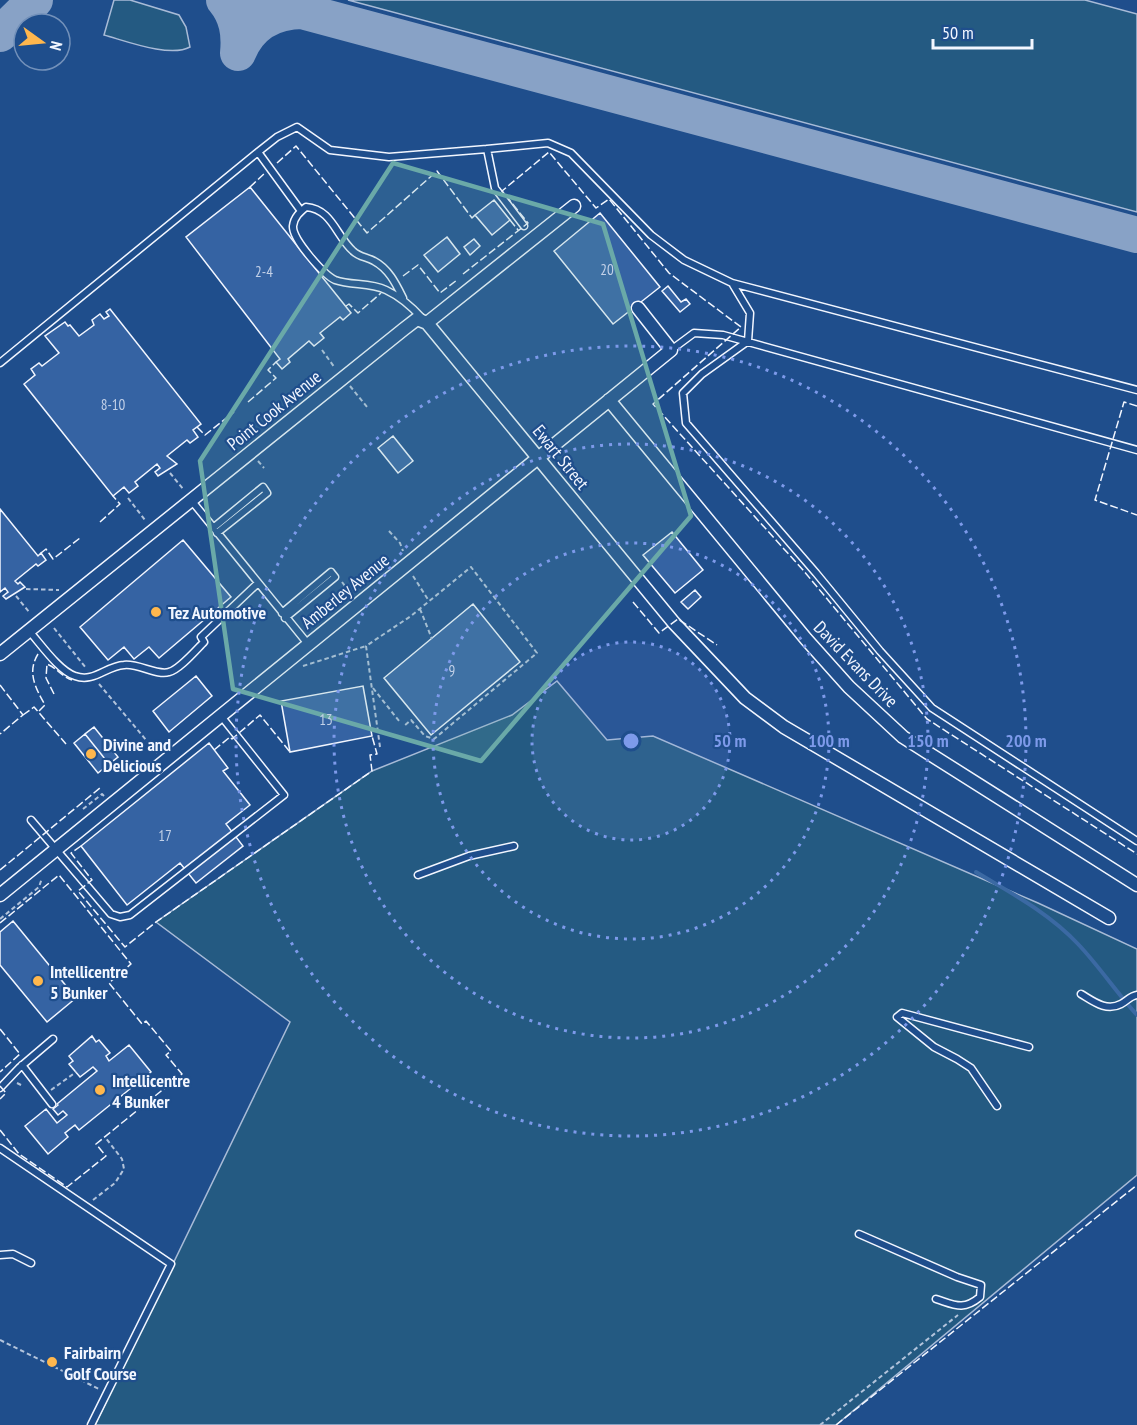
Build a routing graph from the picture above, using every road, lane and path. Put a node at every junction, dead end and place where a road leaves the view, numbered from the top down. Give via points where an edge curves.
1 (487, 149) junction
2 (258, 152) junction
3 (574, 206) dead end
4 (302, 211) junction
5 (524, 226) dead end
6 (732, 283) junction
7 (403, 298) junction
8 (638, 308) dead end
9 (427, 323) junction
10 (748, 341) junction
11 (671, 350) junction
12 (0, 363) edge
13 (1137, 390) edge
14 (609, 400) junction
15 (1137, 450) edge
16 (538, 458) junction
17 (256, 459) dead end
18 (264, 468) dead end
19 (170, 473) dead end
20 (265, 490) dead end
21 (190, 497) junction
22 (128, 498) dead end
23 (149, 525) dead end
24 (215, 530) junction
25 (333, 574) dead end
26 (342, 582) dead end
27 (258, 583) junction
28 (26, 589) dead end
29 (68, 591) dead end
30 (16, 596) dead end
31 (353, 596) dead end
32 (420, 609) junction
33 (284, 615) junction
34 (33, 617) dead end
35 (28, 630) junction
36 (432, 639) dead end
37 (308, 644) junction
38 (366, 646) junction
39 (0, 654) edge
40 (294, 669) dead end
41 (371, 686) junction
42 (221, 716) junction
43 (399, 721) dead end
44 (404, 726) dead end
45 (380, 747) dead end
46 (31, 820) dead end
47 (1137, 841) edge
48 (514, 846) dead end
49 (56, 850) junction
50 (39, 873) dead end
51 (418, 875) dead end
52 (1137, 885) edge
53 (0, 895) edge
54 (1109, 918) dead end
55 (0, 919) edge
56 (1081, 994) dead end
57 (1134, 995) edge
58 (53, 1039) dead end
59 (1029, 1047) dead end
60 (22, 1065) junction
61 (76, 1072) dead end
62 (0, 1088) edge
63 (45, 1095) junction
64 (52, 1104) dead end
65 (997, 1106) dead end
66 (105, 1137) dead end
67 (0, 1148) edge
68 (86, 1205) junction
69 (859, 1234) dead end
70 (0, 1255) edge
71 (31, 1263) dead end
72 (936, 1299) dead end
73 (971, 1304) junction
74 (0, 1340) edge
75 (107, 1393) junction
76 (91, 1425) edge
77 (819, 1425) edge

1 - 2 lane via 389,157 330,150 297,128
1 - 5 lane via 495,188
1 - 6 lane via 548,143 571,153 651,235 684,260
2 - 4 lane
2 - 12 lane
3 - 9 street, Point Cook Avenue
4 - 7 lane via 313,207 323,212 352,250 386,271
4 - 7 lane via 293,226 296,237 325,274 336,280 372,284
6 - 10 lane via 750,313
6 - 13 lane
7 - 9 lane
8 - 11 street
9 - 16 street, Ewart Street
9 - 21 street, Point Cook Avenue via 417,319
10 - 11 lane via 700,332 690,334
10 - 15 lane
10 - 47 lane via 683,393 686,423 932,708
11 - 14 street, Amberley Avenue
14 - 16 street, Amberley Avenue
14 - 52 street, David Evans Drive via 806,639 849,687 903,737
16 - 37 street, Amberley Avenue
16 - 54 street, Ewart Street via 674,623 745,698 783,727
17 - 18 path
19 - 21 path
20 - 24 lane
21 - 24 lane
21 - 35 street, Point Cook Avenue
22 - 23 path
24 - 27 lane
25 - 33 lane
26 - 31 path
27 - 33 lane
27 - 35 lane via 201,637 204,642 169,673 127,664 90,678 75,676 64,670
28 - 29 path
30 - 34 path
32 - 36 path
32 - 38 path
32 - 44 path via 471,567 537,653 434,739 425,736 411,720
33 - 37 lane
35 - 39 street, Point Cook Avenue
37 - 42 street, Amberley Avenue
38 - 40 path
38 - 41 path
41 - 43 path
41 - 45 path
42 - 49 street, Amberley Avenue
42 - 49 lane via 284,795 130,915 111,914
46 - 49 lane
48 - 51 lane via 469,856
49 - 53 street, Amberley Avenue
50 - 55 path via 39,887
56 - 57 lane via 1103,1006 1114,1007
58 - 60 lane
59 - 65 lane via 902,1013 897,1017 934,1047 971,1068
60 - 62 lane
60 - 63 lane
61 - 63 path
63 - 64 lane
66 - 68 path via 122,1159 124,1169 115,1183
67 - 68 lane
68 - 75 lane via 171,1264
69 - 73 lane via 981,1285 980,1297
70 - 71 lane via 13,1254
72 - 73 lane via 961,1306
73 - 77 path
74 - 75 path
75 - 76 lane

